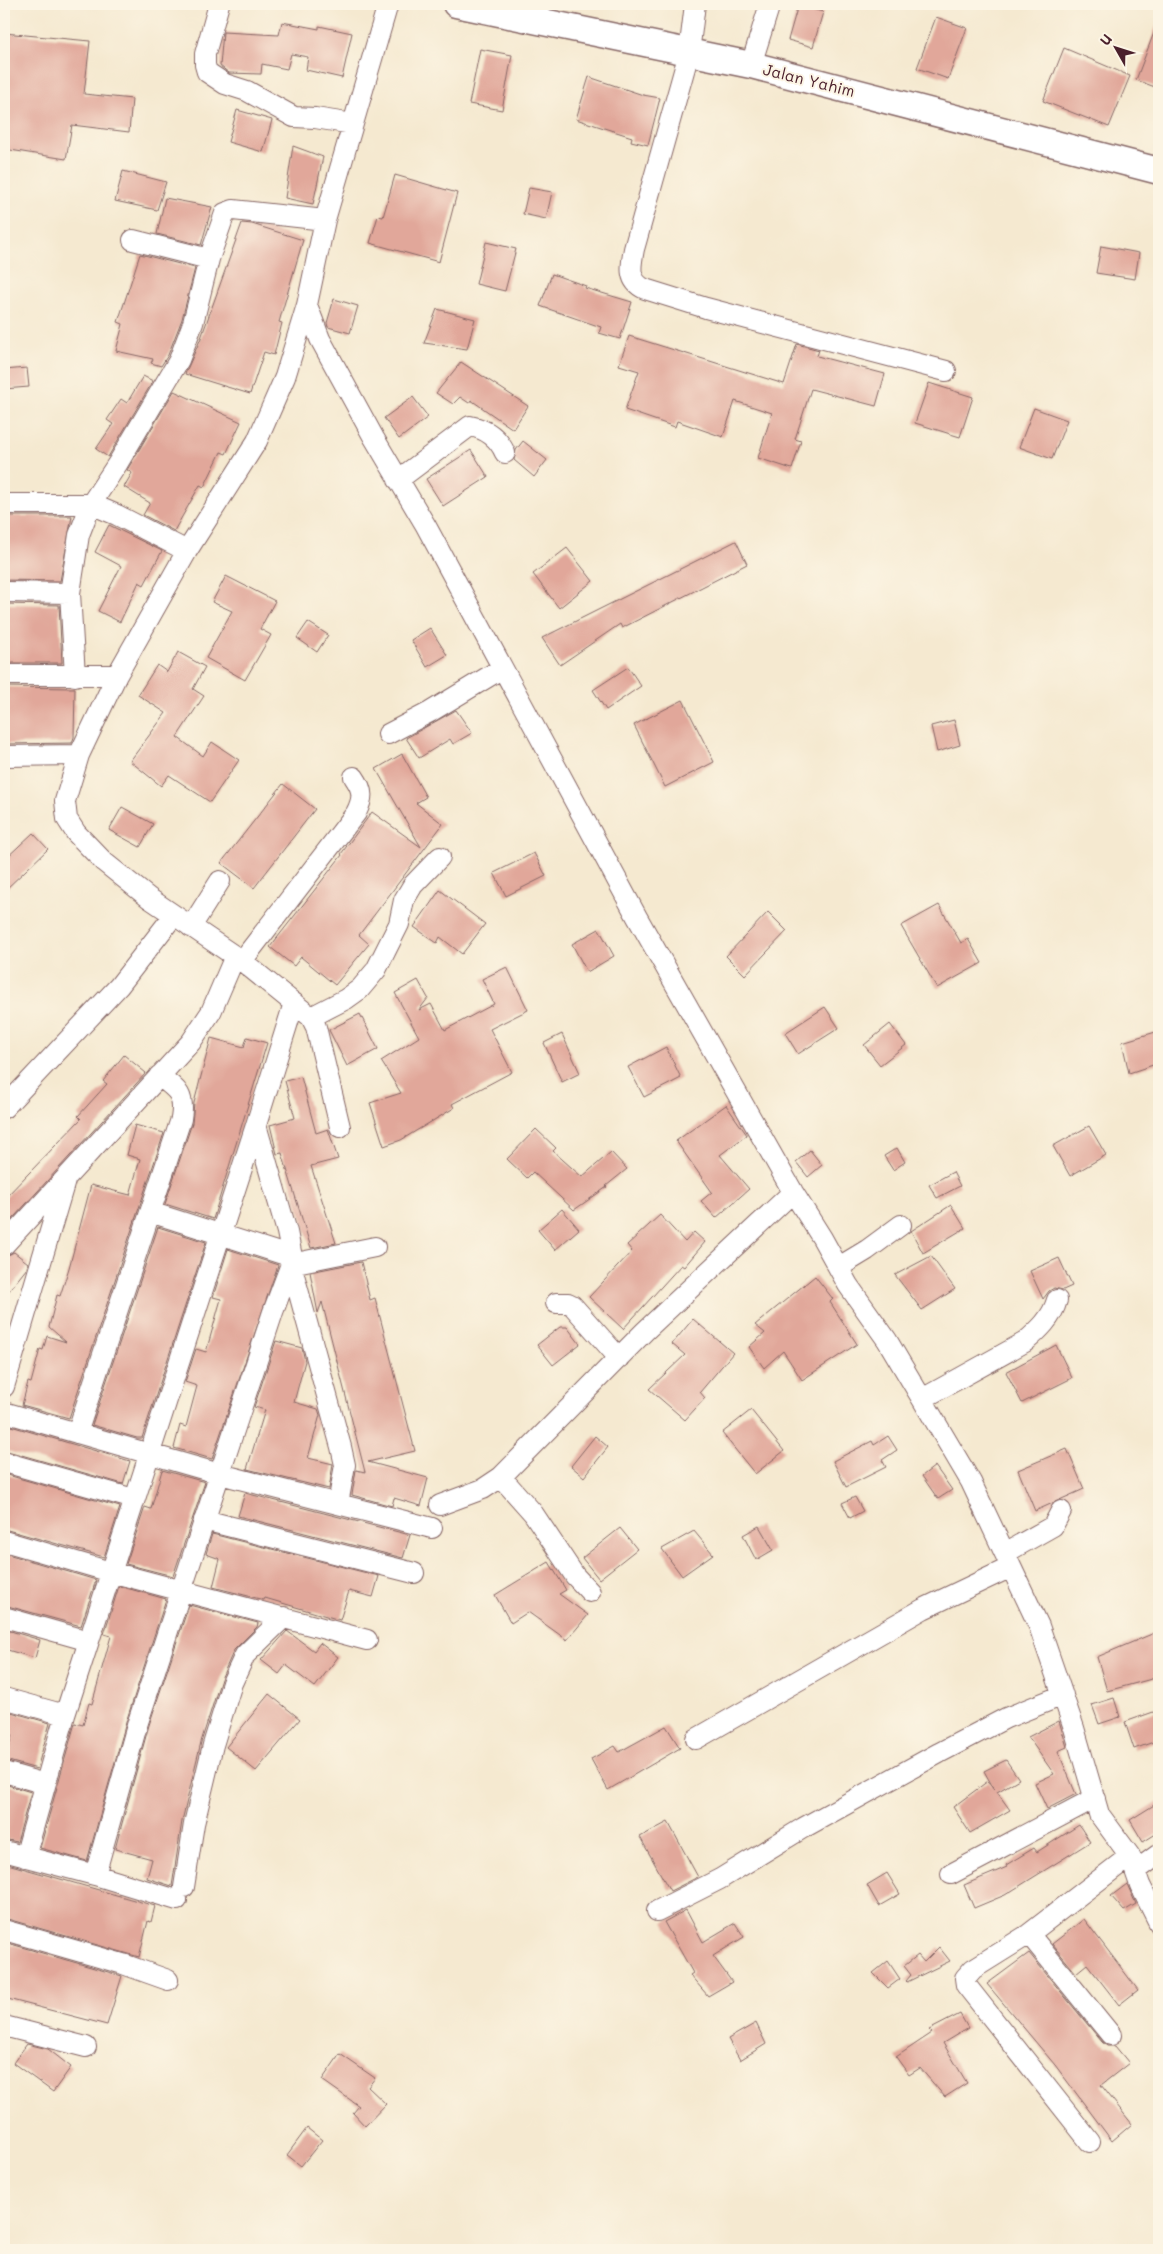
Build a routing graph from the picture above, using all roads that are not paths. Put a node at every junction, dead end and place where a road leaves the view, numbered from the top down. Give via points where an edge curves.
1 (219, 4) edge
2 (388, 4) edge
3 (456, 4) edge
4 (695, 4) edge
5 (770, 4) edge
6 (505, 9) edge
7 (689, 54) junction
8 (750, 65) junction
9 (353, 124) junction
10 (1159, 171) edge
11 (325, 220) junction
12 (133, 240) dead end
13 (209, 259) junction
14 (307, 306) junction
15 (946, 371) dead end
16 (506, 453) dead end
17 (398, 480) junction
18 (4, 504) edge
19 (91, 504) junction
20 (187, 551) junction
21 (4, 592) edge
22 (70, 593) junction
23 (501, 669) junction
24 (4, 675) edge
25 (117, 675) junction
26 (75, 676) junction
27 (388, 734) dead end
28 (4, 756) edge
29 (79, 756) junction
30 (354, 777) dead end
31 (440, 857) dead end
32 (220, 881) dead end
33 (174, 915) junction
34 (191, 927) junction
35 (238, 959) junction
36 (294, 1003) junction
37 (311, 1017) junction
38 (159, 1076) junction
39 (4, 1108) edge
40 (256, 1125) junction
41 (340, 1127) dead end
42 (67, 1177) junction
43 (793, 1192) junction
44 (150, 1212) junction
45 (901, 1225) dead end
46 (220, 1233) junction
47 (4, 1246) edge
48 (375, 1247) dead end
49 (292, 1261) junction
50 (839, 1267) junction
51 (1057, 1300) dead end
52 (556, 1303) dead end
53 (619, 1358) junction
54 (4, 1387) edge
55 (922, 1399) junction
56 (4, 1412) edge
57 (77, 1433) junction
58 (150, 1454) junction
59 (4, 1462) edge
60 (220, 1474) junction
61 (501, 1477) junction
62 (134, 1499) junction
63 (338, 1504) junction
64 (440, 1505) dead end
65 (1061, 1511) dead end
66 (204, 1520) junction
67 (432, 1528) dead end
68 (4, 1541) edge
69 (1008, 1560) junction
70 (111, 1572) junction
71 (414, 1573) dead end
72 (182, 1591) junction
73 (590, 1592) dead end
74 (4, 1618) edge
75 (284, 1618) junction
76 (368, 1640) dead end
77 (89, 1641) junction
78 (1063, 1695) junction
79 (4, 1698) edge
80 (64, 1715) junction
81 (696, 1739) dead end
82 (4, 1772) edge
83 (45, 1784) junction
84 (1095, 1798) junction
85 (4, 1851) edge
86 (1159, 1854) edge
87 (25, 1857) junction
88 (1133, 1863) junction
89 (951, 1874) dead end
90 (95, 1875) junction
91 (657, 1911) dead end
92 (1159, 1923) edge
93 (4, 1930) edge
94 (1029, 1934) junction
95 (168, 1980) dead end
96 (4, 2026) edge
97 (1111, 2035) dead end
98 (86, 2047) dead end
99 (1090, 2142) dead end

1 - 9 street via 205,54 207,72 294,117
2 - 9 street
3 - 6 street, Jalan Yahim
4 - 7 street
5 - 8 street
6 - 7 street, Jalan Yahim
7 - 8 street, Jalan Yahim
7 - 15 street via 634,249 630,267 633,280 645,289 706,308
8 - 10 street, Jalan Yahim
9 - 11 street
11 - 13 street via 233,210 222,220
11 - 14 street
12 - 13 street
13 - 19 street via 193,323 179,360
14 - 17 street via 320,339
14 - 20 street via 284,377 257,441
16 - 17 street via 497,439 470,426
17 - 23 street via 426,526
18 - 19 street
19 - 20 street
19 - 22 street via 79,535
20 - 25 street
21 - 22 street
22 - 26 street
23 - 27 street
23 - 43 street
24 - 26 street
25 - 26 street
25 - 29 street
28 - 29 street
29 - 33 street via 65,801 67,819 104,862
30 - 35 street via 362,788 362,800 356,813
31 - 37 street via 413,885 404,900 399,924 376,970 360,989
32 - 34 street
33 - 34 street
33 - 39 street via 119,986
34 - 35 street
35 - 36 street
35 - 38 street via 211,1012 191,1042
36 - 37 street
36 - 40 street
37 - 41 street
38 - 42 street
38 - 44 street via 178,1090 183,1108
40 - 46 street
40 - 49 street
42 - 47 street
42 - 54 street
43 - 50 street
43 - 53 street
44 - 46 street
44 - 57 street
45 - 50 street
46 - 49 street
46 - 58 street
48 - 49 street
49 - 60 street via 272,1312
49 - 63 street via 343,1456 344,1479
50 - 55 street
51 - 55 street via 1049,1318 1025,1342
52 - 53 street via 572,1306
53 - 61 street
55 - 69 street via 971,1482
56 - 57 street
57 - 58 street
58 - 60 street
58 - 62 street
59 - 62 street
60 - 63 street
60 - 66 street
61 - 64 street via 483,1489
61 - 73 street via 533,1513 575,1576
62 - 70 street
63 - 67 street
65 - 69 street via 1053,1526
66 - 71 street
66 - 72 street
68 - 70 street
69 - 78 street via 1039,1626
69 - 81 street
70 - 72 street
70 - 77 street
72 - 75 street
72 - 90 street via 138,1722
74 - 77 street
75 - 76 street
75 - 90 street via 245,1656 232,1683 213,1745 180,1894
77 - 80 street
78 - 84 street
78 - 91 street via 1006,1718 939,1753 720,1879
79 - 80 street
80 - 83 street
82 - 83 street
83 - 87 street
84 - 88 street via 1099,1814
84 - 89 street
85 - 87 street
86 - 88 street
87 - 90 street
88 - 92 street
88 - 94 street
93 - 95 street
94 - 97 street
94 - 99 street via 973,1969 966,1978 966,1985
96 - 98 street

